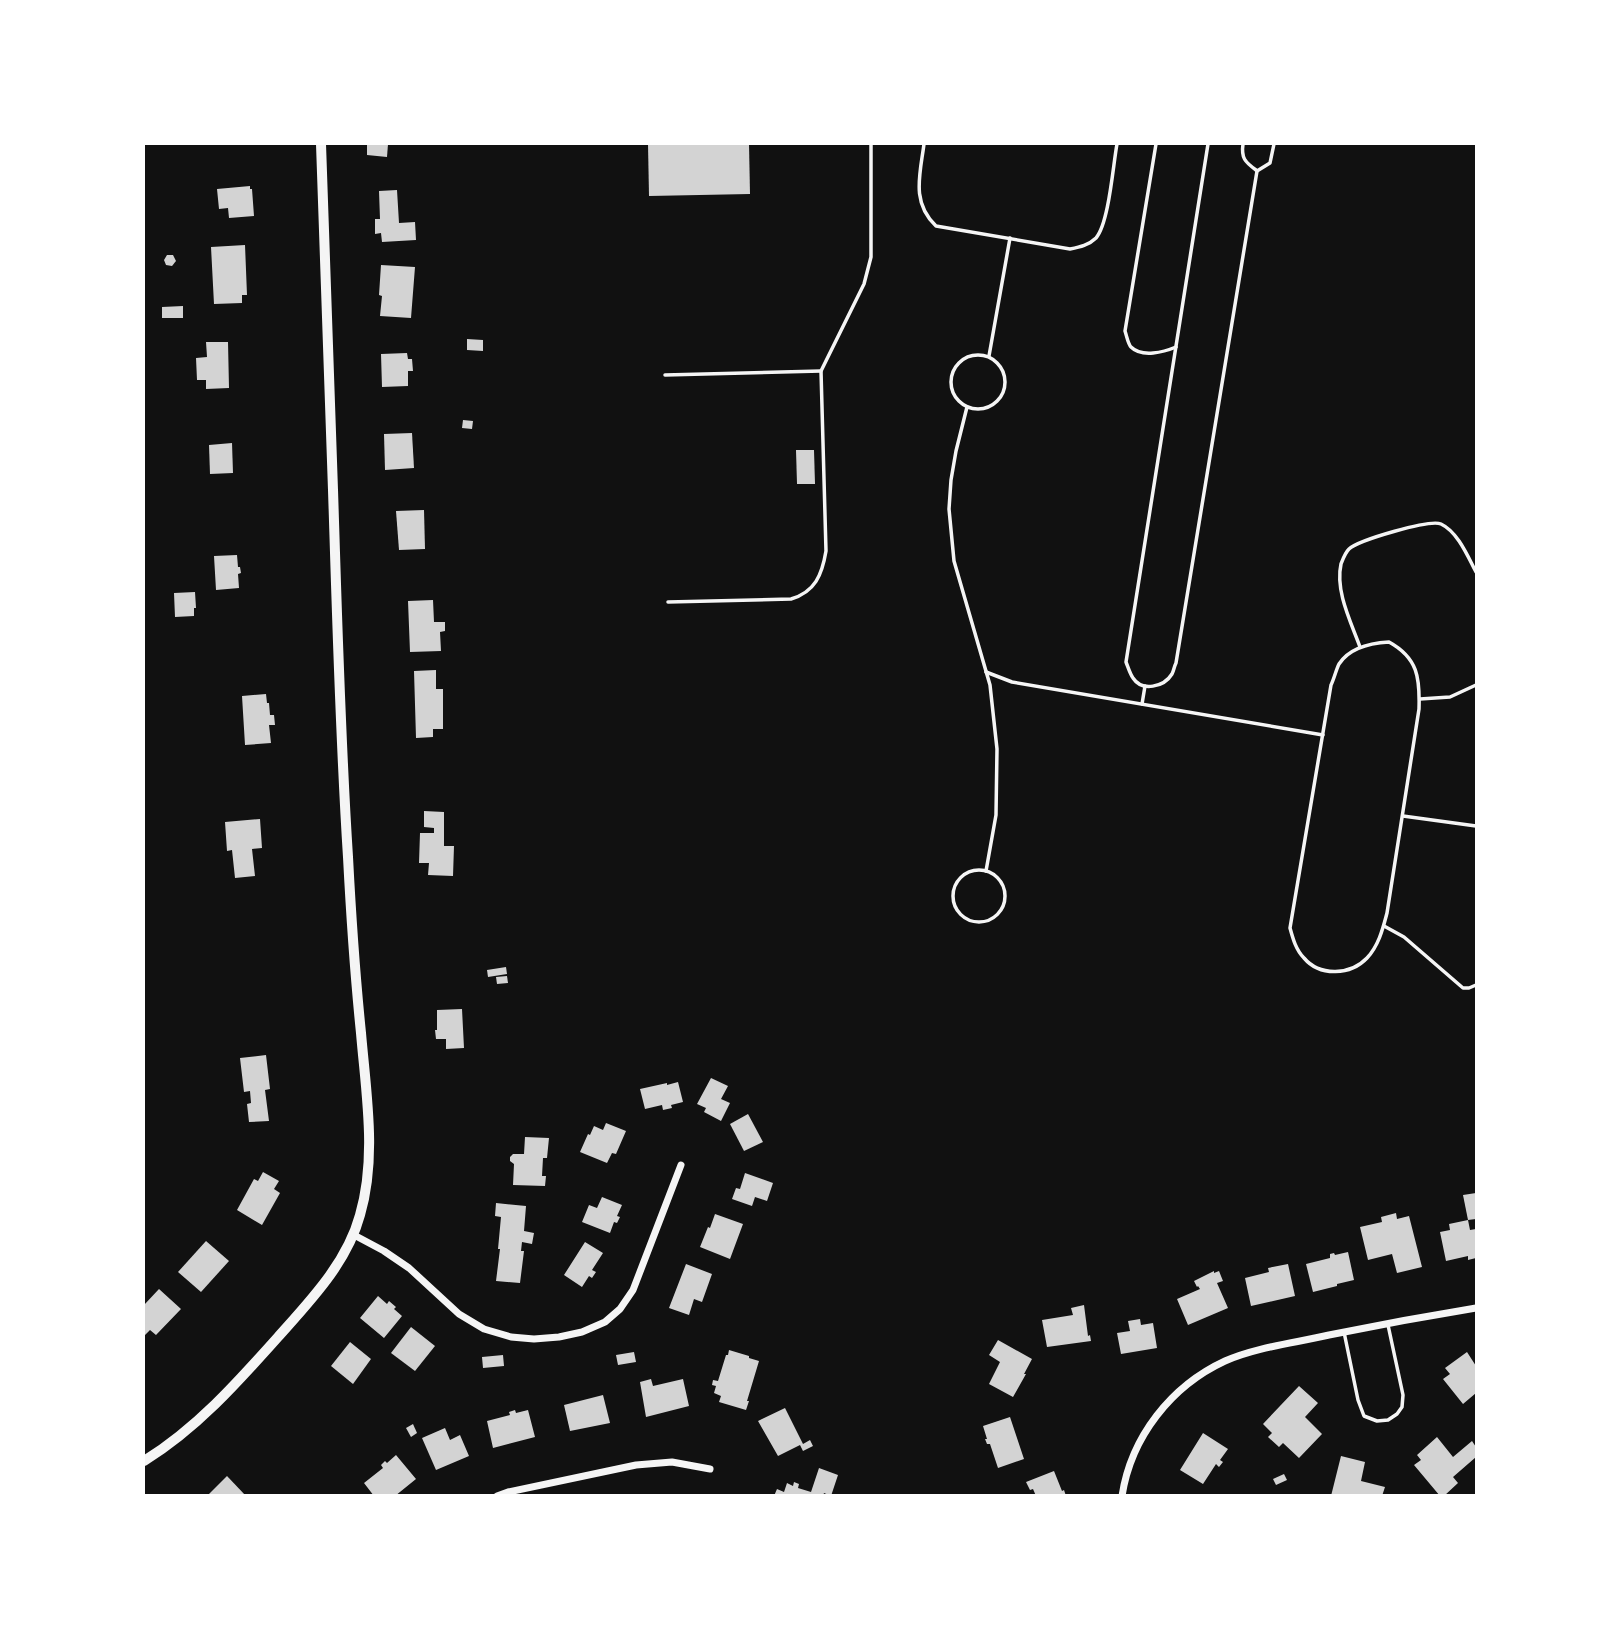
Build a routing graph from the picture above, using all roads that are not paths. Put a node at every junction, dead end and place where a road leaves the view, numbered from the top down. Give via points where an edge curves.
1 (321, 144) edge
2 (871, 144) edge
3 (925, 144) edge
4 (1117, 144) edge
5 (1156, 144) edge
6 (1208, 144) edge
7 (1243, 144) edge
8 (1274, 144) edge
9 (1257, 171) junction
10 (1010, 239) junction
11 (1176, 347) junction
12 (989, 356) junction
13 (821, 371) junction
14 (665, 375) dead end
15 (967, 407) junction
16 (1476, 572) edge
17 (668, 602) dead end
18 (1360, 647) junction
19 (986, 672) junction
20 (1476, 685) edge
21 (1145, 686) junction
22 (1420, 699) junction
23 (1142, 704) junction
24 (1323, 735) junction
25 (1403, 816) junction
26 (1476, 827) edge
27 (986, 871) junction
28 (1384, 926) junction
29 (1476, 985) edge
30 (681, 1165) dead end
31 (354, 1235) junction
32 (1476, 1308) edge
33 (1387, 1323) junction
34 (1343, 1332) junction
35 (144, 1461) edge
36 (710, 1469) dead end
37 (497, 1496) edge
38 (1122, 1496) edge

1 - 31 main road via 346,823 369,1152 366,1192
2 - 13 lane via 871,257 864,284
3 - 10 lane via 918,190 927,217 936,226
4 - 10 lane via 1105,218 1095,239 1070,248
5 - 11 lane via 1125,331 1135,350 1163,353
6 - 11 lane
7 - 9 lane via 1247,163
8 - 9 lane via 1270,163
9 - 21 lane via 1176,663 1171,676
10 - 12 lane
11 - 21 lane via 1126,662 1132,678
12 - 15 lane via 963,359 952,374 953,393
12 - 15 lane via 1004,371 1004,390 993,405
13 - 14 lane
13 - 17 lane via 826,551 817,580 802,596 791,599
15 - 19 lane via 951,480 951,539
16 - 18 lane via 1457,540 1439,522 1368,539 1346,551 1339,575 1341,592
18 - 22 lane via 1389,642 1402,649 1417,672
18 - 24 lane via 1340,664 1331,685
19 - 23 lane via 1012,682
19 - 27 lane via 996,762 996,815
20 - 22 lane via 1450,697
21 - 23 lane
22 - 25 lane
23 - 24 lane
24 - 28 lane via 1292,912 1294,942 1313,967 1348,971 1369,956
25 - 26 lane
25 - 28 lane
27 - 27 lane via 965,874 954,889 956,908 969,920 993,919 1004,905 1003,886
28 - 29 lane via 1404,937 1463,988
30 - 31 street via 633,1290 620,1309 605,1322 559,1337 511,1338 484,1329 458,1314 409,1268
31 - 35 main road via 314,1296 239,1380 187,1430
32 - 33 street
33 - 34 street
33 - 34 lane via 1403,1395 1402,1407 1388,1420 1364,1416
34 - 38 street via 1258,1350 1202,1373 1153,1420 1130,1460
36 - 37 street via 673,1462 636,1465

